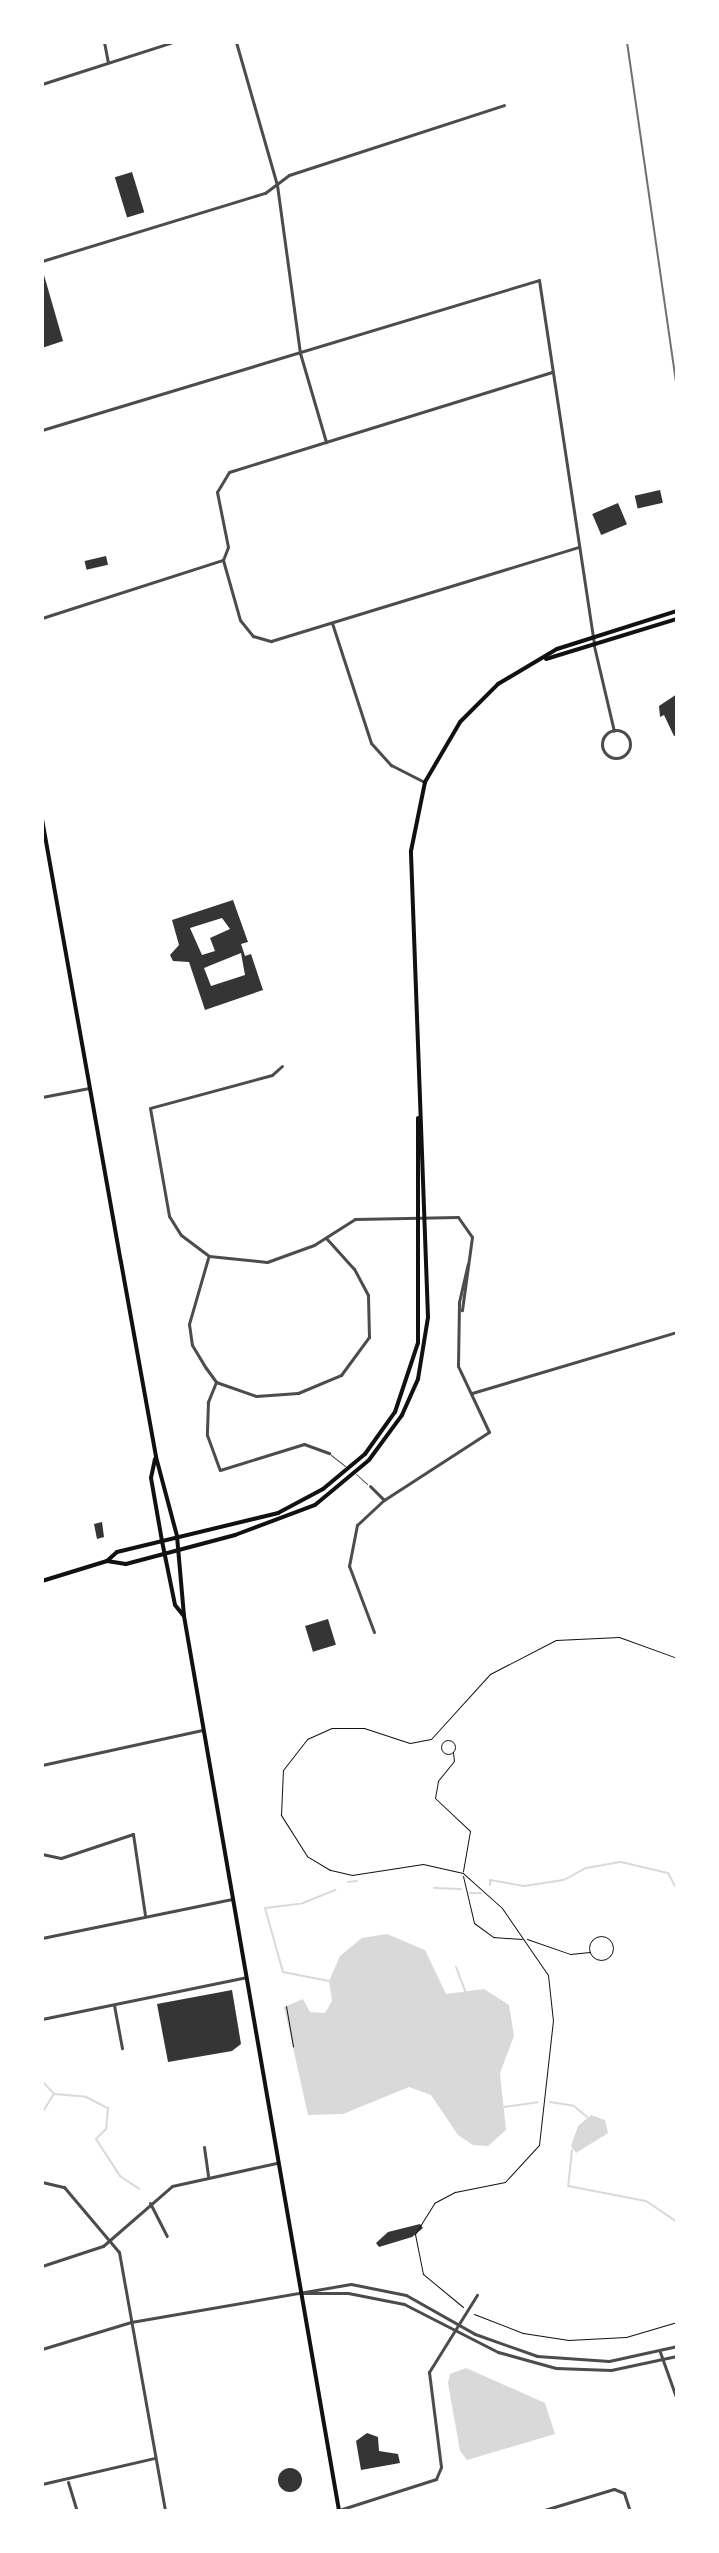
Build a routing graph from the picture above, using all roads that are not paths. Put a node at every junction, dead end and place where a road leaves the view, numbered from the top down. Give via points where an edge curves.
1 (104, 42) edge
2 (173, 42) edge
3 (236, 42) edge
4 (108, 63) junction
5 (42, 84) edge
6 (504, 105) dead end
7 (277, 185) junction
8 (42, 261) edge
9 (300, 353) junction
10 (554, 372) junction
11 (42, 430) edge
12 (326, 442) junction
13 (580, 546) junction
14 (223, 560) junction
15 (677, 611) edge
16 (42, 618) edge
17 (677, 619) edge
18 (332, 623) junction
19 (592, 637) junction
20 (594, 646) junction
21 (541, 660) junction
22 (614, 731) junction
23 (425, 782) junction
24 (42, 819) edge
25 (49, 857) junction
26 (42, 859) edge
27 (282, 1066) dead end
28 (90, 1088) junction
29 (42, 1097) edge
30 (419, 1100) junction
31 (417, 1215) junction
32 (428, 1215) junction
33 (326, 1238) junction
34 (209, 1256) junction
35 (677, 1332) edge
36 (216, 1382) junction
37 (472, 1393) junction
38 (329, 1453) joint
39 (156, 1457) junction
40 (370, 1486) joint
41 (384, 1500) junction
42 (177, 1536) junction
43 (162, 1541) junction
44 (177, 1550) junction
45 (164, 1553) junction
46 (107, 1561) junction
47 (42, 1581) edge
48 (184, 1616) junction
49 (374, 1632) dead end
50 (203, 1730) junction
51 (42, 1765) edge
52 (42, 1854) edge
53 (232, 1899) junction
54 (145, 1915) junction
55 (42, 1938) edge
56 (246, 1977) junction
57 (114, 2005) junction
58 (42, 2019) edge
59 (122, 2048) dead end
60 (204, 2147) dead end
61 (279, 2163) junction
62 (208, 2176) junction
63 (42, 2182) edge
64 (150, 2203) junction
65 (167, 2236) dead end
66 (111, 2239) junction
67 (42, 2266) edge
68 (300, 2292) junction
69 (477, 2295) dead end
70 (131, 2322) junction
71 (457, 2324) junction
72 (453, 2330) junction
73 (677, 2346) edge
74 (42, 2349) edge
75 (660, 2352) junction
76 (677, 2356) edge
77 (663, 2361) junction
78 (677, 2400) edge
79 (155, 2458) junction
80 (68, 2482) junction
81 (42, 2484) edge
82 (77, 2511) edge
83 (165, 2511) edge
84 (339, 2511) edge
85 (541, 2511) edge
86 (630, 2511) edge

1 - 4 street
2 - 4 street
3 - 7 street
4 - 5 street
6 - 7 street via 289,175
7 - 8 street
7 - 9 street
9 - 10 street via 539,280
9 - 11 street
9 - 12 street
10 - 12 street
10 - 13 street
12 - 14 street via 229,472 217,492 228,547
13 - 18 street
13 - 19 street
14 - 16 street
14 - 18 street via 240,620 253,636 271,641
15 - 19 main road
17 - 20 main road
18 - 23 street via 371,743 391,765
19 - 20 street
19 - 21 main road
20 - 21 main road
20 - 22 street
21 - 23 main road via 478,701 445,744
22 - 22 street via 603,740 603,749 619,758 629,749 629,740
23 - 30 main road via 411,851
24 - 25 main road
25 - 26 street
25 - 28 main road
27 - 34 street via 272,1075 158,1103 149,1111 169,1216 187,1242
28 - 29 street
28 - 39 main road
30 - 31 main road
30 - 32 main road
31 - 32 street
31 - 33 street via 348,1220
31 - 42 main road via 418,1343 406,1389 381,1434 345,1473 302,1502 278,1513
32 - 37 street via 458,1217 467,1224 471,1254 460,1293 458,1366
32 - 44 main road via 427,1341 412,1393 389,1436 353,1477 315,1505 259,1529
33 - 34 street via 267,1262
33 - 36 street via 354,1269 370,1301 369,1337 354,1363 326,1385 298,1393 256,1396
34 - 36 street via 192,1306 190,1331 195,1351
35 - 37 street
36 - 38 street via 208,1402 207,1435 220,1470 304,1444
37 - 41 street via 489,1432
38 - 40 lane
39 - 42 main road via 165,1475
39 - 43 main road via 151,1478
40 - 41 street
41 - 49 street via 357,1525 348,1555
42 - 43 main road
42 - 44 main road
43 - 45 main road
43 - 46 main road via 117,1552
44 - 45 main road
44 - 48 main road
45 - 46 main road via 126,1564
45 - 48 main road via 175,1605
46 - 47 main road
48 - 50 main road
50 - 51 street
50 - 53 main road
52 - 54 street via 61,1858 133,1834
53 - 54 street
53 - 56 main road
54 - 55 street
56 - 57 street
56 - 61 main road
57 - 58 street
57 - 59 street
60 - 62 street
61 - 62 street
61 - 68 main road
62 - 64 street via 172,2186
63 - 66 street via 64,2187
64 - 65 street
64 - 66 street
66 - 67 street
66 - 70 street via 119,2252
68 - 70 street
68 - 71 street via 367,2285 416,2299
68 - 72 street via 376,2296
68 - 84 main road
69 - 71 street
70 - 74 street
70 - 79 street
71 - 72 street
71 - 75 street via 500,2344 559,2359 609,2361
72 - 77 street via 498,2352 556,2368 611,2370
72 - 84 street via 429,2372 439,2475
73 - 75 street
75 - 77 street
76 - 77 street
77 - 78 street
79 - 80 street
79 - 83 street
80 - 81 street
80 - 82 street
85 - 86 street via 614,2489 624,2493

